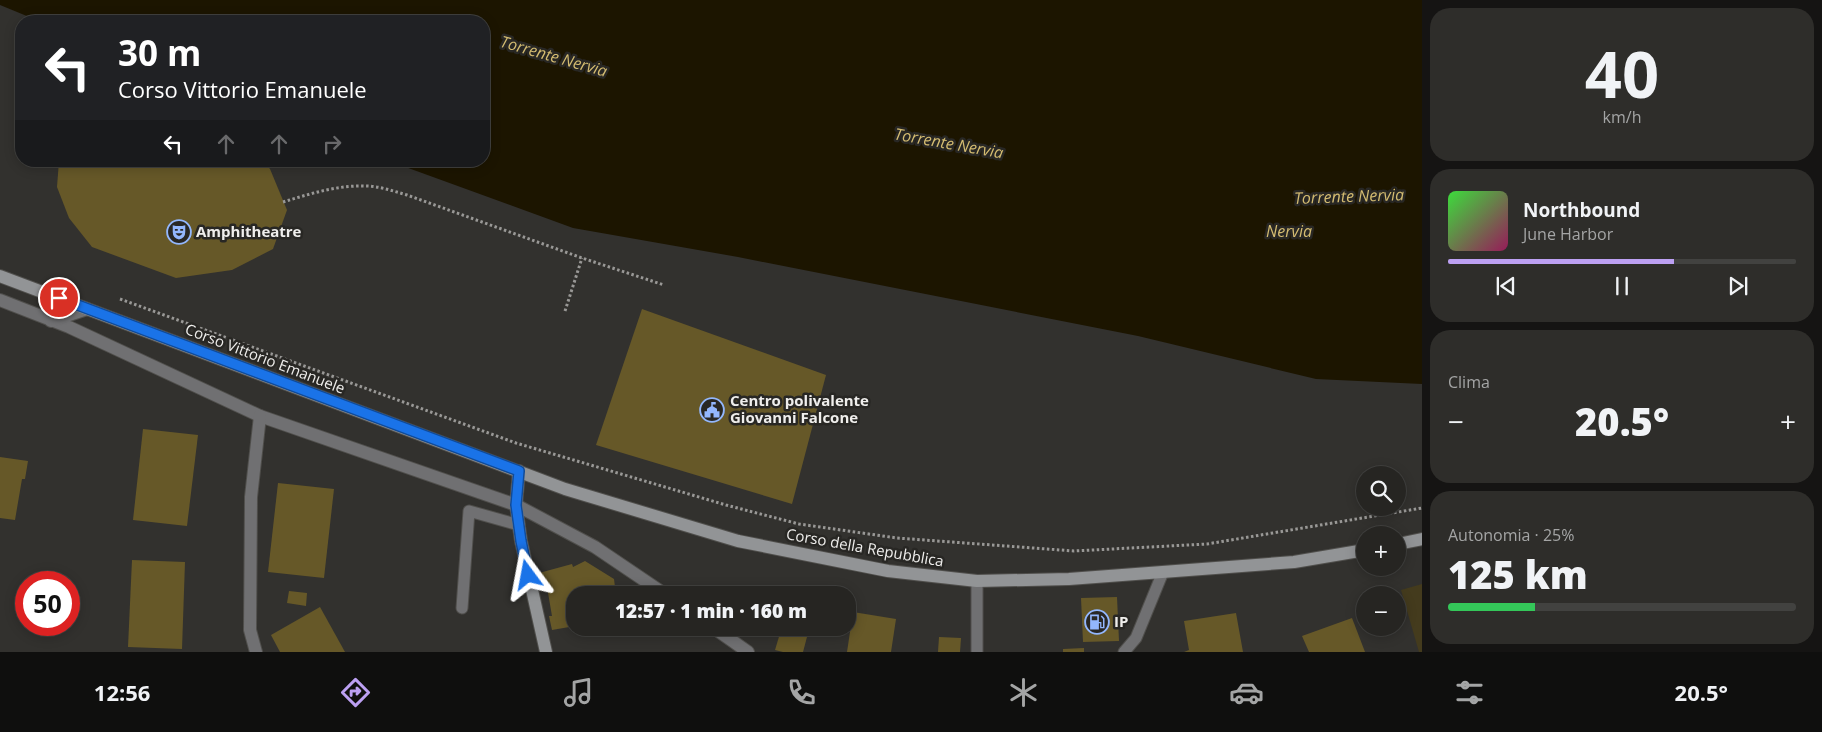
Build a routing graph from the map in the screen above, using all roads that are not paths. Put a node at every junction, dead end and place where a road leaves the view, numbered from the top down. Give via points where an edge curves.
1 (0, 276) edge
2 (0, 300) edge
3 (87, 309) junction
4 (51, 321) junction
5 (260, 416) junction
6 (519, 471) junction
7 (516, 505) junction
8 (519, 525) junction
9 (1422, 539) edge
10 (1406, 542) edge
11 (1356, 552) edge
12 (1163, 572) junction
13 (978, 581) junction
14 (653, 586) edge
15 (462, 608) dead end
16 (725, 636) edge
17 (256, 652) edge
18 (546, 652) edge
19 (748, 652) edge
20 (977, 652) edge
21 (1124, 652) edge

1 - 3 main road, Corso Vittorio Emanuele
2 - 4 street
3 - 4 street
3 - 6 main road, Corso Vittorio Emanuele
4 - 5 street
5 - 7 street
5 - 17 street via 251,497 250,630
6 - 7 main road
6 - 13 main road, Corso della Repubblica via 565,489 738,541 888,571
7 - 8 main road
7 - 14 street via 595,547
8 - 15 lane via 469,510
8 - 18 main road
9 - 10 main road
11 - 12 main road, Corso della Repubblica via 1294,562
12 - 13 main road, Corso della Repubblica
12 - 21 lane via 1136,638
13 - 20 lane
16 - 19 street

